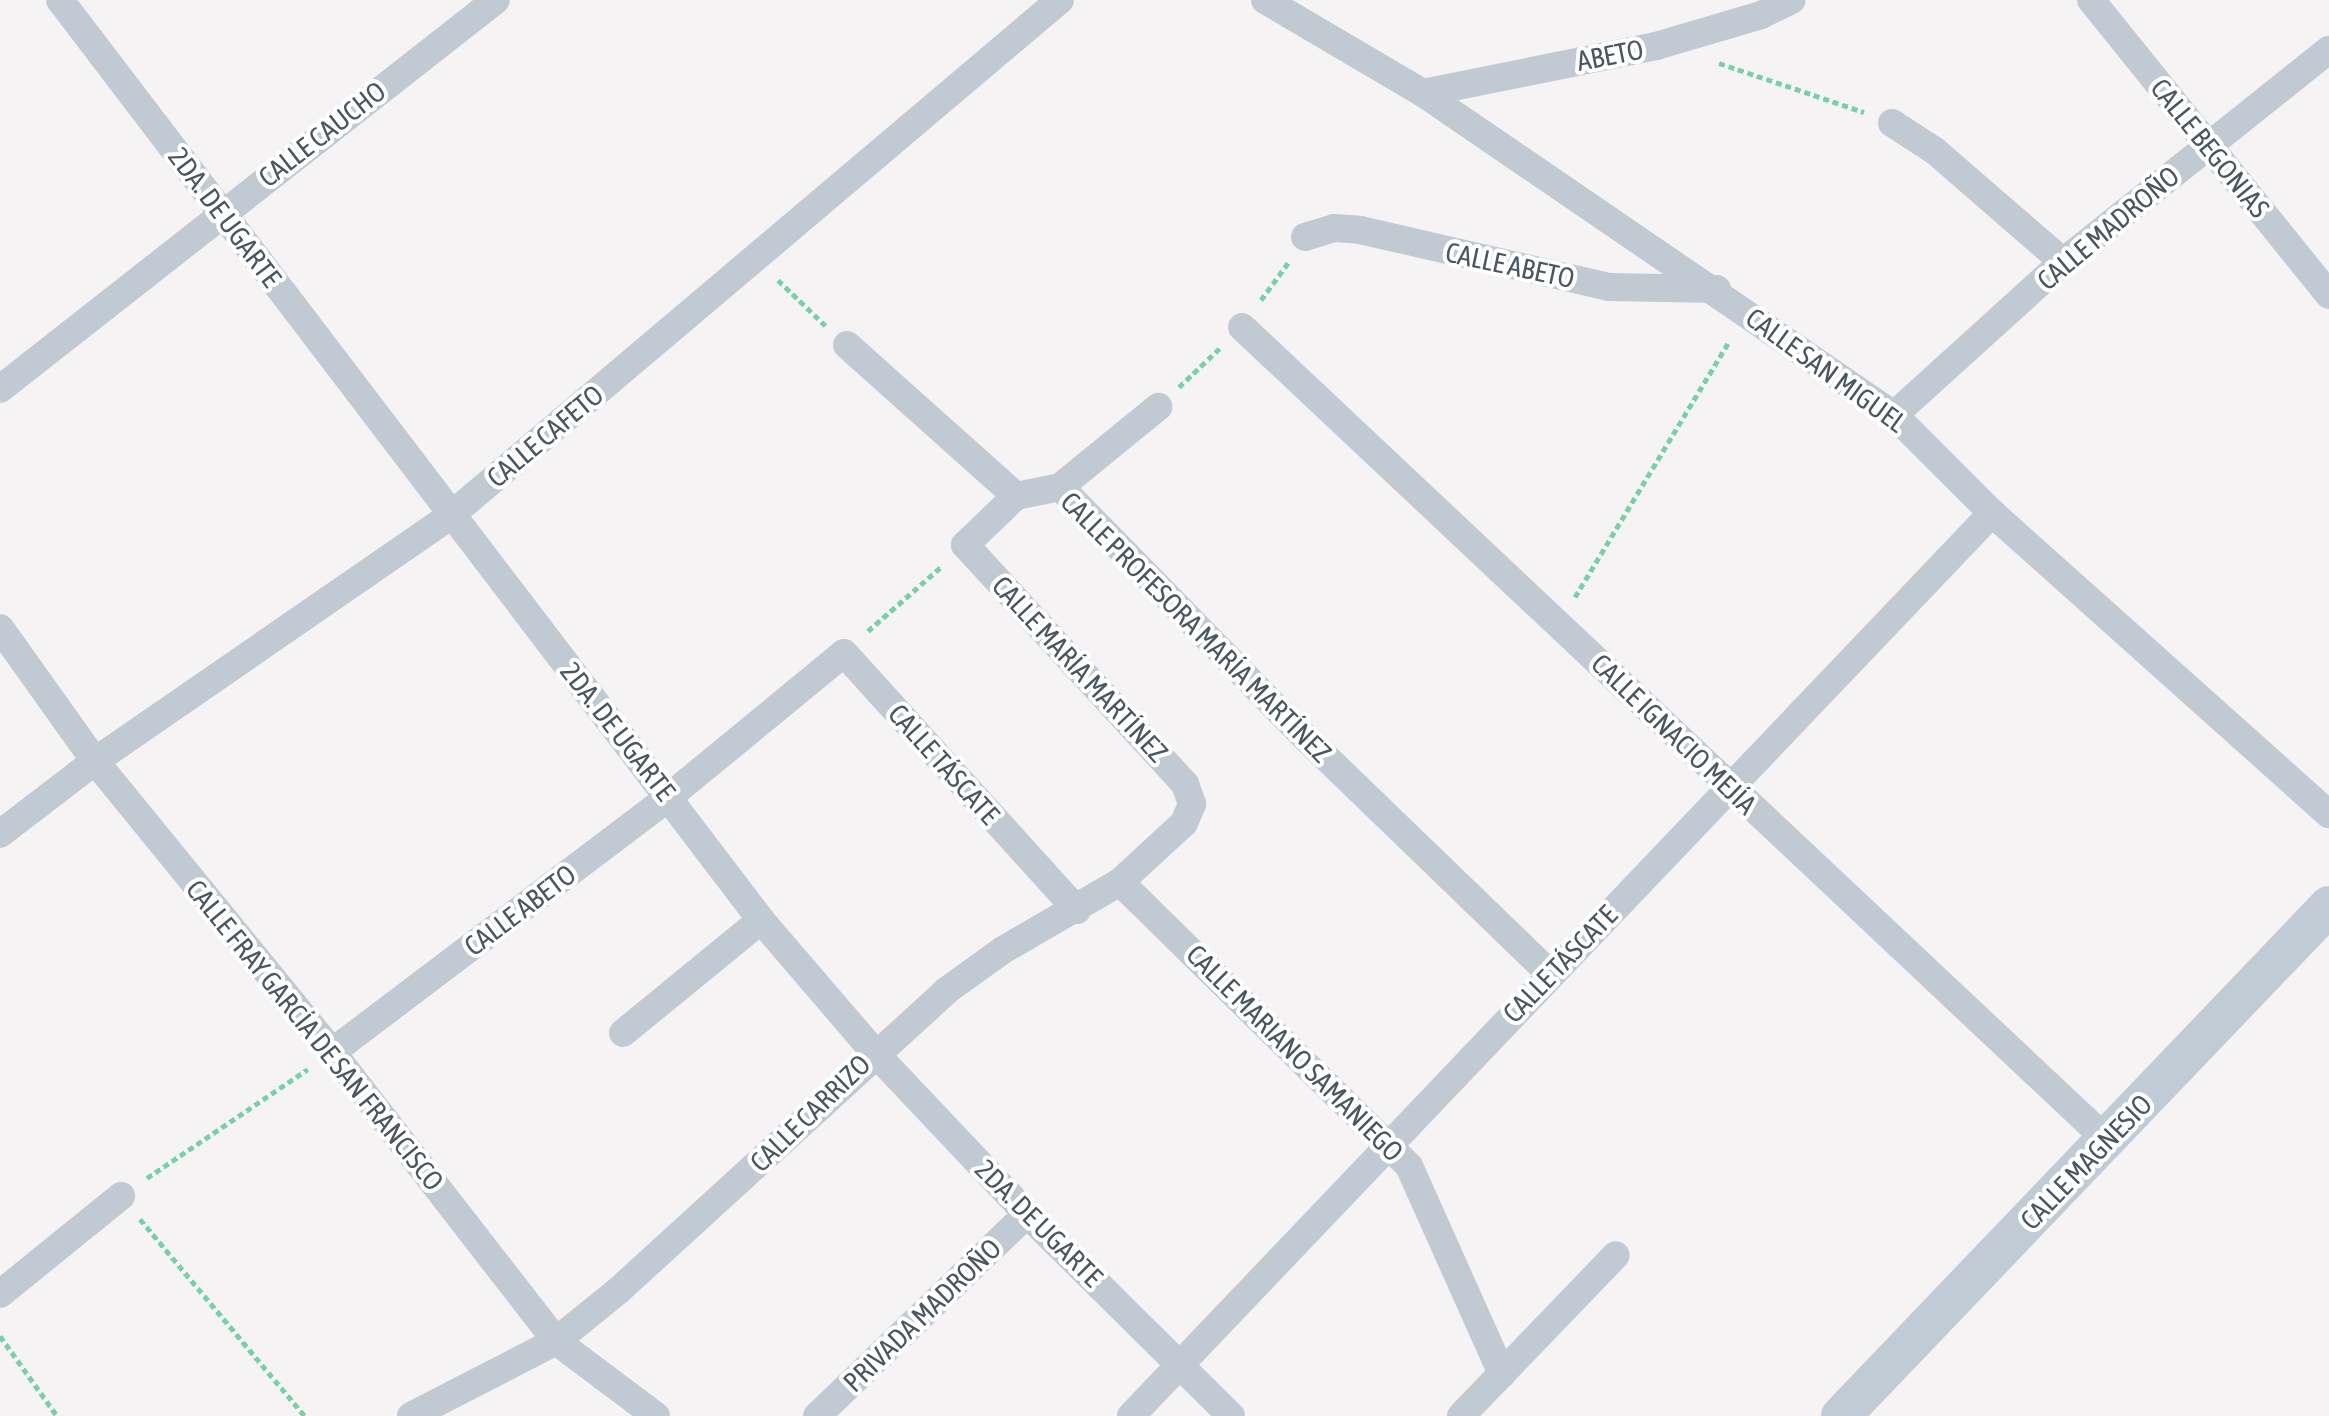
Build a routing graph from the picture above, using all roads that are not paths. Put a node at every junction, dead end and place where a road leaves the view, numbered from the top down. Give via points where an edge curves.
1 (60, 0) edge
2 (496, 0) edge
3 (1060, 0) edge
4 (1265, 0) edge
5 (1792, 0) edge
6 (2091, 0) edge
7 (2329, 50) edge
8 (1423, 93) junction
9 (1892, 123) road end
10 (2208, 146) junction
11 (221, 211) junction
12 (1305, 237) dead end
13 (2063, 262) junction
14 (1717, 289) junction
15 (2329, 295) edge
16 (1242, 327) dead end
17 (847, 345) road end
18 (0, 389) edge
19 (1158, 407) dead end
20 (1894, 415) junction
21 (1060, 487) junction
22 (1016, 496) junction
23 (1992, 513) junction
24 (450, 516) junction
25 (0, 628) edge
26 (844, 653) joint
27 (95, 761) junction
28 (1728, 788) junction
29 (670, 796) junction
30 (1191, 796) joint
31 (2329, 814) edge
32 (0, 834) edge
33 (1120, 882) junction
34 (2329, 906) edge
35 (1077, 910) junction
36 (761, 920) junction
37 (1550, 974) junction
38 (623, 1033) dead end
39 (332, 1052) junction
40 (874, 1052) junction
41 (2107, 1140) junction
42 (1389, 1142) junction
43 (121, 1196) road end
44 (1027, 1214) junction
45 (1616, 1255) dead end
46 (0, 1294) edge
47 (556, 1341) junction
48 (1179, 1364) junction
49 (1502, 1374) junction
50 (1853, 1412) edge
51 (411, 1416) edge
52 (656, 1416) edge
53 (817, 1416) edge
54 (1131, 1416) edge
55 (1231, 1416) edge
56 (1461, 1416) edge

1 - 11 street, 2DA. DE UGARTE
2 - 11 street, CALLE CAUCHO
3 - 24 street, CALLE CAFETO
4 - 8 street, CALLE SAN MIGUEL
5 - 8 street, ABETO via 1761,15 1656,46
6 - 10 street, CALLE BEGONIAS
7 - 10 street, CALLE MADROÑO
8 - 14 street, CALLE SAN MIGUEL
9 - 13 street via 1935,151
10 - 13 street, CALLE MADROÑO
10 - 15 street, CALLE BEGONIAS
11 - 18 street, CALLE CAUCHO
11 - 24 street, 2DA. DE UGARTE
12 - 14 street, CALLE ABETO via 1334,228 1360,230 1609,287
13 - 20 street, CALLE MADROÑO
14 - 20 street, CALLE SAN MIGUEL
16 - 28 street, CALLE IGNACIO MEJÍA via 1560,622
17 - 22 street, CALLE PROFESORA MARÍA MARTÍNEZ
19 - 21 street
20 - 23 street, CALLE SAN MIGUEL
21 - 22 street, CALLE PROFESORA MARÍA MARTÍNEZ
21 - 37 street, CALLE PROFESORA MARÍA MARTÍNEZ via 1307,739
22 - 30 street, CALLE MARÍA MARTÍNEZ via 965,545
23 - 28 street, CALLE TÁSCATE
23 - 31 street, CALLE SAN MIGUEL
24 - 27 street, CALLE CAFETO
24 - 29 street, 2DA. DE UGARTE
25 - 27 street, CALLE FRAY GARCÍA DE SAN FRANCISCO
26 - 29 street, CALLE ABETO
26 - 35 street, CALLE TÁSCATE
27 - 32 street, CALLE CAFETO
27 - 39 street, CALLE FRAY GARCÍA DE SAN FRANCISCO
28 - 37 street, CALLE TÁSCATE
28 - 41 street, CALLE IGNACIO MEJÍA
29 - 36 street, 2DA. DE UGARTE
29 - 39 street, CALLE ABETO
30 - 33 street, CALLE CARRIZO via 1184,823
33 - 35 street, CALLE CARRIZO
33 - 42 street, CALLE MARIANO SAMANIEGO
34 - 41 street, CALLE MAGNESIO
35 - 40 street, CALLE CARRIZO via 1003,950
36 - 38 street
36 - 40 street, 2DA. DE UGARTE
37 - 42 street, CALLE TÁSCATE
39 - 47 street, CALLE FRAY GARCÍA DE SAN FRANCISCO
40 - 44 street, 2DA. DE UGARTE
40 - 47 street, CALLE CARRIZO via 729,1191
41 - 50 street, CALLE MAGNESIO
42 - 48 street, CALLE TÁSCATE
42 - 49 street, CALLE MARIANO SAMANIEGO via 1427,1198
43 - 46 street
44 - 48 street, 2DA. DE UGARTE
44 - 53 street, PRIVADA MADROÑO
45 - 49 street
47 - 51 street, CALLE CARRIZO
47 - 52 street, CALLE FRAY GARCÍA DE SAN FRANCISCO
48 - 54 street, CALLE TÁSCATE
48 - 55 street, 2DA. DE UGARTE
49 - 56 street

